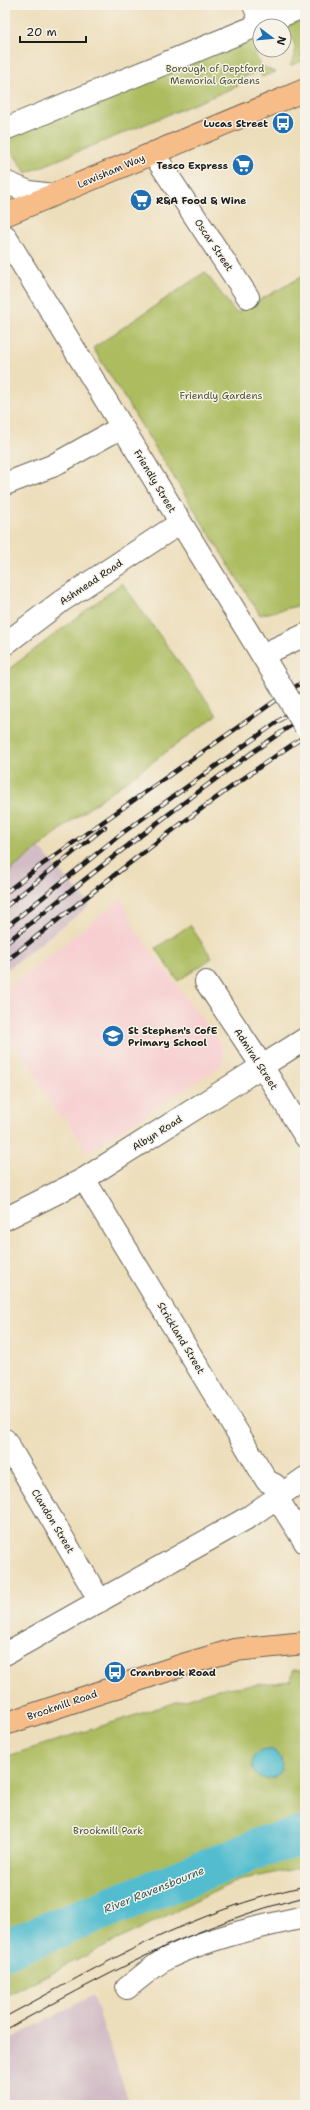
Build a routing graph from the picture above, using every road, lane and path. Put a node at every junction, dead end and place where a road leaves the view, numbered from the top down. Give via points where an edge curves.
1 (305, 6) edge
2 (258, 14) edge
3 (305, 90) edge
4 (5, 129) edge
5 (153, 153) junction
6 (5, 182) edge
7 (53, 195) junction
8 (5, 215) edge
9 (5, 236) edge
10 (248, 297) dead end
11 (122, 427) junction
12 (5, 484) edge
13 (180, 523) junction
14 (305, 635) edge
15 (5, 644) edge
16 (262, 655) junction
17 (305, 726) edge
18 (206, 982) dead end
19 (305, 1039) edge
20 (262, 1066) junction
21 (305, 1136) edge
22 (84, 1179) junction
23 (5, 1219) edge
24 (5, 1440) edge
25 (305, 1478) edge
26 (275, 1491) junction
27 (305, 1542) edge
28 (100, 1602) junction
29 (305, 1643) edge
30 (5, 1654) edge
31 (5, 1724) edge
32 (305, 1917) edge
33 (127, 1988) dead end

1 - 2 street
2 - 4 street
3 - 5 main road, Lewisham Way
5 - 7 main road, Lewisham Way
5 - 10 street, Oscar Street
6 - 7 street via 29,192
7 - 8 main road, Lewisham Way
9 - 11 street, Friendly Street
11 - 12 street via 52,466
11 - 13 street, Friendly Street
13 - 15 street, Ashmead Road via 64,600
13 - 16 street, Friendly Street
14 - 16 street
16 - 17 street, Friendly Street, bridge
18 - 20 street, Admiral Street
19 - 20 street, Albyn Road
20 - 21 street, Admiral Street
20 - 22 street, Albyn Road
22 - 23 street, Albyn Road
22 - 26 street, Strickland Street
24 - 28 street, Clandon Street
25 - 26 street
26 - 27 street, Strickland Street
26 - 28 street via 249,1518
28 - 30 street
29 - 31 main road, Brookmill Road via 234,1650
32 - 33 street via 242,1931 186,1950 168,1958

